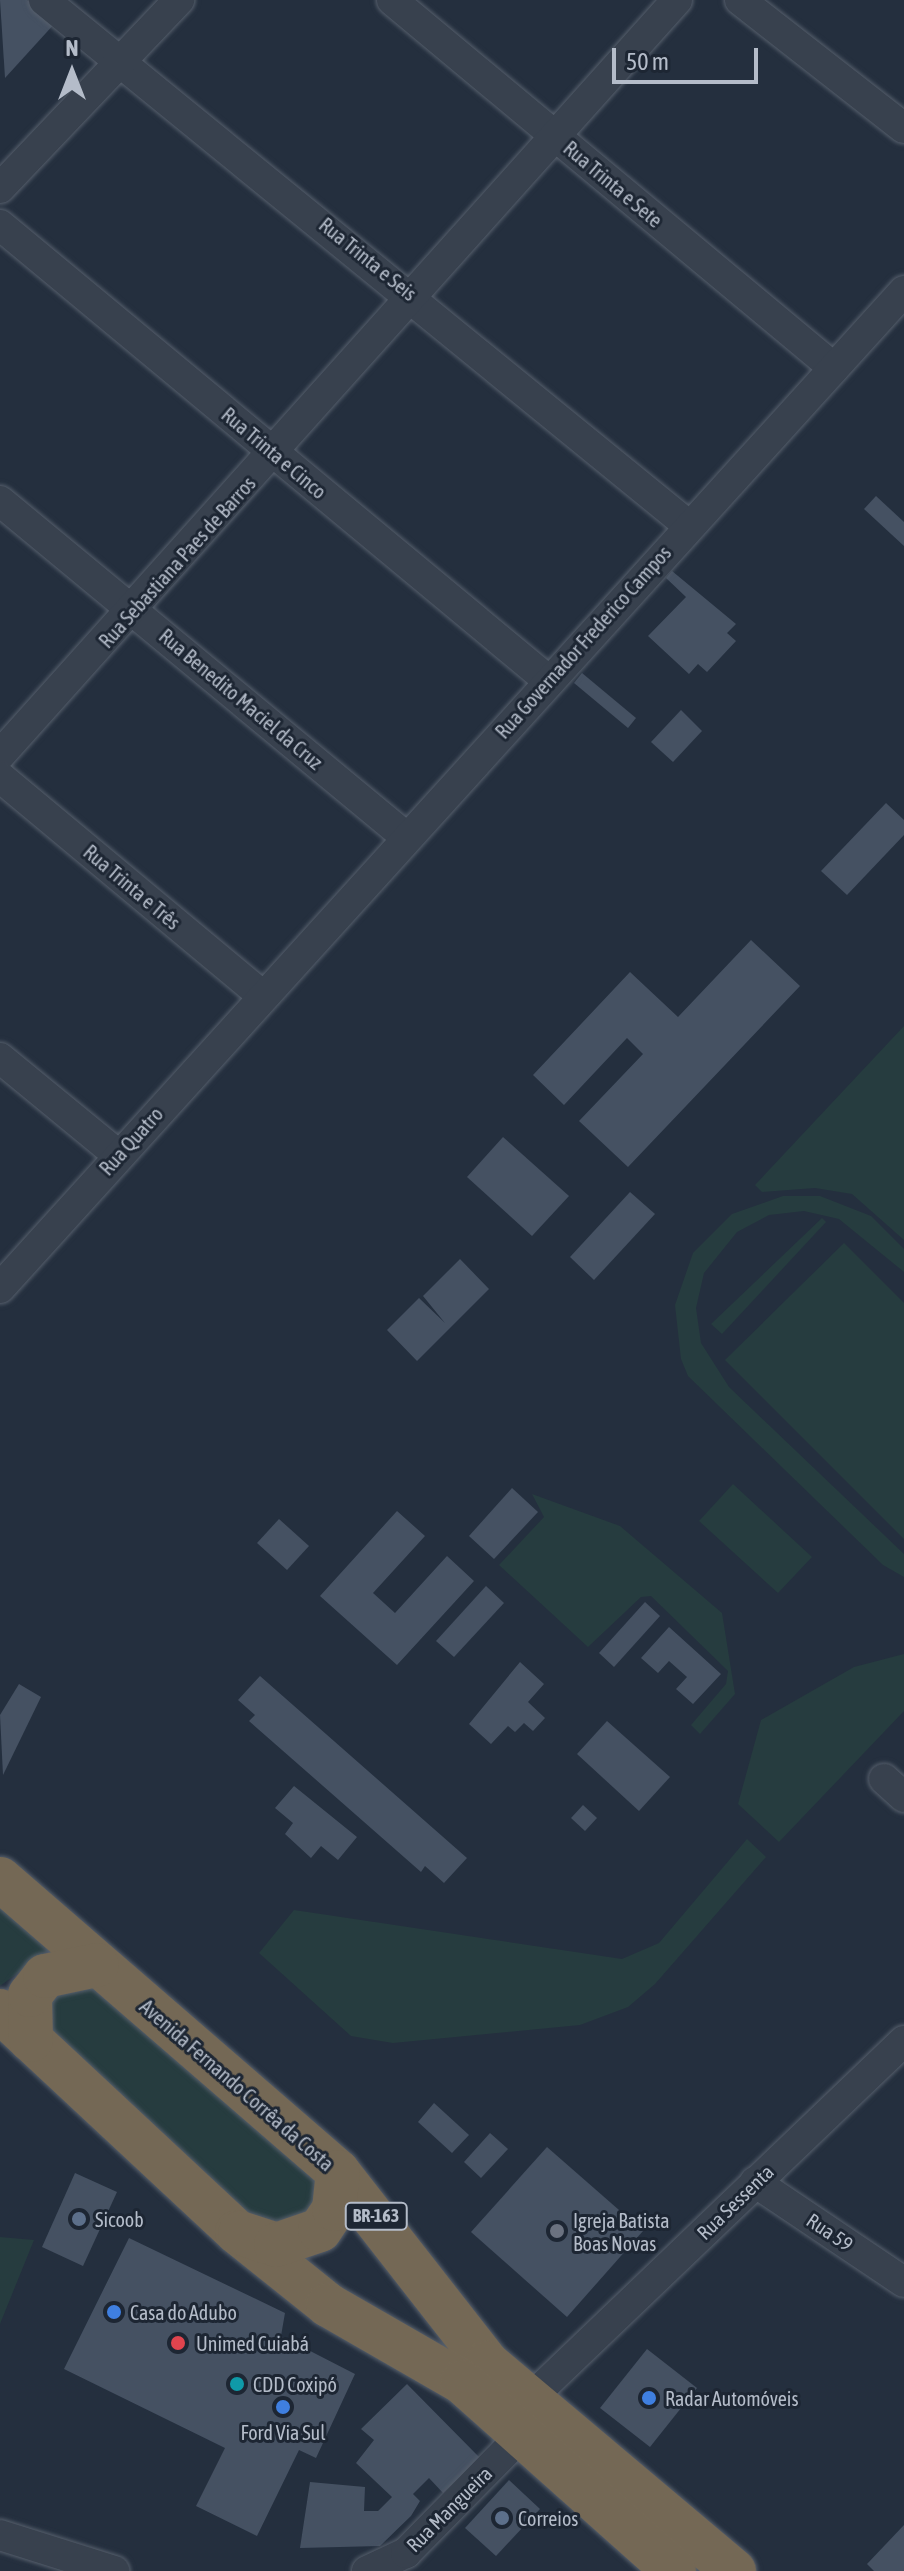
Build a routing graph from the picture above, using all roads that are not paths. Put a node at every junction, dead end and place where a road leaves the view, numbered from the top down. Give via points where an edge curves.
1 (44, 0) edge
2 (179, 0) edge
3 (392, 0) edge
4 (677, 0) edge
5 (740, 0) edge
6 (120, 61) junction
7 (904, 128) edge
8 (559, 139) junction
9 (0, 188) edge
10 (0, 225) edge
11 (904, 291) edge
12 (416, 297) junction
13 (834, 368) junction
14 (274, 453) junction
15 (0, 501) edge
16 (688, 525) junction
17 (134, 610) junction
18 (549, 681) junction
19 (0, 755) edge
20 (0, 777) edge
21 (406, 837) junction
22 (263, 996) junction
23 (0, 1058) edge
24 (118, 1155) junction
25 (0, 1288) edge
26 (0, 1879) edge
27 (97, 1965) junction
28 (45, 1976) junction
29 (0, 1997) edge
30 (16, 2026) edge
31 (904, 2041) edge
32 (338, 2172) junction
33 (755, 2182) junction
34 (237, 2232) junction
35 (904, 2282) edge
36 (528, 2416) junction
37 (0, 2535) edge
38 (114, 2571) edge
39 (367, 2571) edge
40 (674, 2571) edge
41 (734, 2571) edge

1 - 6 street, Rua Trinta e Seis
2 - 6 street
3 - 8 street, Rua Trinta e Sete
4 - 8 street, Rua Sebastiana Paes de Barros
5 - 7 street
6 - 9 street
6 - 12 street, Rua Trinta e Seis
8 - 12 street, Rua Sebastiana Paes de Barros
8 - 13 street, Rua Trinta e Sete
10 - 14 street, Rua Trinta e Cinco
11 - 13 street, Rua Governador Frederico Campos
12 - 14 street, Rua Sebastiana Paes de Barros
12 - 16 street, Rua Trinta e Seis
13 - 16 street, Rua Governador Frederico Campos
14 - 17 street, Rua Sebastiana Paes de Barros
14 - 18 street, Rua Trinta e Cinco
15 - 17 street, Rua Benedito Maciel da Cruz
16 - 18 street, Rua Governador Frederico Campos
17 - 19 street, Rua Sebastiana Paes de Barros
17 - 21 street, Rua Benedito Maciel da Cruz
18 - 21 street, Rua Governador Frederico Campos
20 - 22 street, Rua Trinta e Três
21 - 22 street, Rua Governador Frederico Campos
22 - 24 street, Rua Quatro
23 - 24 street
24 - 25 street, Rua Quatro
26 - 27 highway, Avenida Fernando Corrêa da Costa / BR-163
27 - 28 highway
27 - 32 highway, Avenida Fernando Corrêa da Costa / BR-163
28 - 29 highway
28 - 30 highway
30 - 34 highway, Avenida Fernando Corrêa da Costa / BR-163
31 - 33 street, Rua Sessenta
32 - 34 highway via 334,2209 320,2230 276,2245
32 - 36 highway, Avenida Fernando Corrêa da Costa / BR-163
33 - 35 street, Rua 59
33 - 36 street, Rua Sessenta
34 - 36 highway, Avenida Fernando Corrêa da Costa / BR-163 via 328,2305
36 - 39 street, Rua Mangueira via 406,2553
36 - 40 highway, Avenida Fernando Corrêa da Costa / BR-163
36 - 41 highway, Avenida Fernando Corrêa da Costa / BR-163
37 - 38 street

